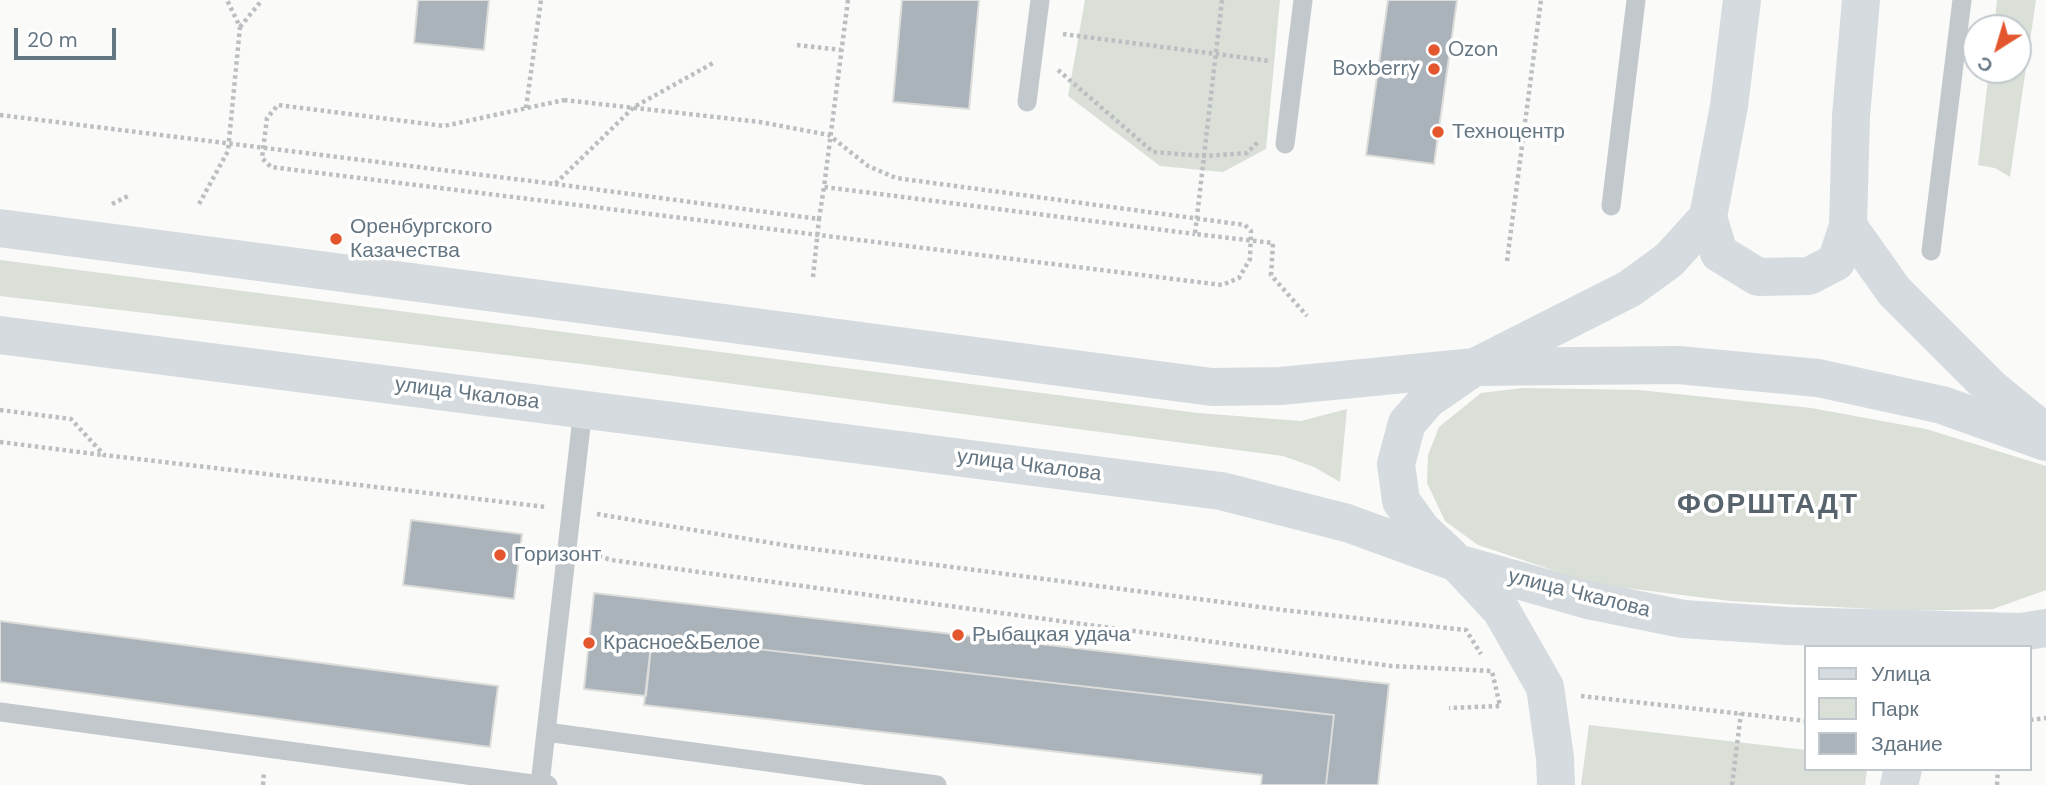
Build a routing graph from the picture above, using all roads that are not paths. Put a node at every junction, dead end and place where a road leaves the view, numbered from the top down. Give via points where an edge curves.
1 (1040, 0) edge
2 (1303, 0) edge
3 (1636, 0) edge
4 (1742, 0) edge
5 (1861, 0) edge
6 (1962, 0) edge
7 (1027, 102) dead end
8 (1285, 144) dead end
9 (1611, 206) dead end
10 (1708, 217) junction
11 (1848, 226) junction
12 (0, 229) edge
13 (1931, 251) dead end
14 (0, 335) edge
15 (1475, 367) junction
16 (583, 410) junction
17 (2046, 433) edge
18 (2046, 442) edge
19 (1457, 563) junction
20 (2028, 631) edge
21 (0, 712) edge
22 (546, 732) junction
23 (542, 785) edge
24 (937, 785) edge
25 (1556, 785) edge

1 - 7 lane
2 - 8 lane
3 - 9 lane
4 - 10 main road
5 - 11 main road
6 - 13 lane
10 - 11 main road via 1719,253 1758,277 1809,276 1836,262
10 - 15 main road via 1669,260 1629,289
11 - 17 main road via 1894,291 1991,388
12 - 15 main road via 1212,387 1281,386
14 - 16 main road, улица Чкалова
15 - 18 main road via 1678,365 1818,379 1942,405
15 - 19 main road via 1427,399 1407,423 1396,464 1401,501 1422,530
16 - 19 main road, улица Чкалова via 1221,491 1347,523
16 - 22 lane
19 - 20 main road, улица Чкалова via 1588,600 1683,619
19 - 25 main road via 1501,610 1545,687
21 - 23 lane
22 - 23 lane
22 - 24 lane

